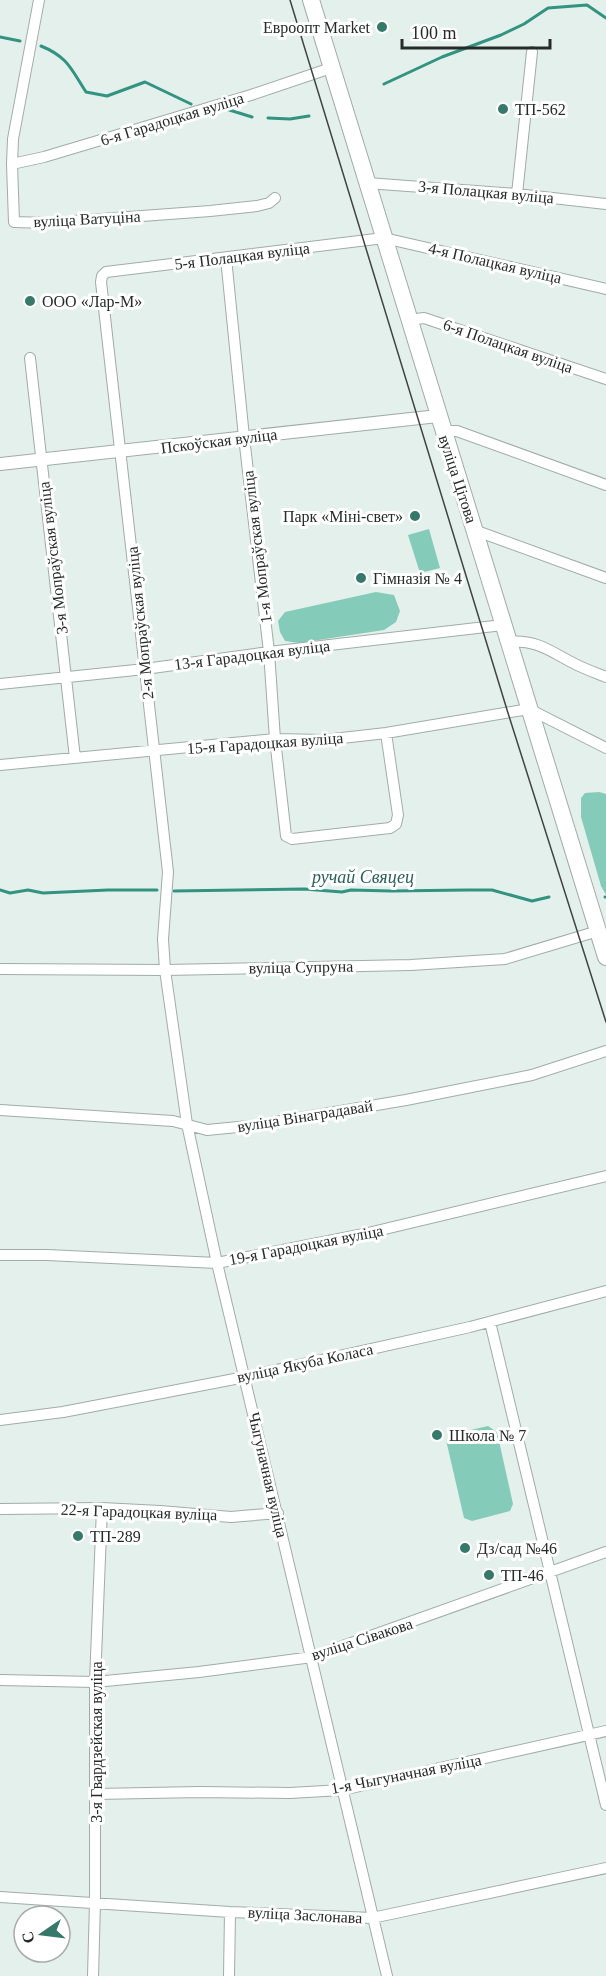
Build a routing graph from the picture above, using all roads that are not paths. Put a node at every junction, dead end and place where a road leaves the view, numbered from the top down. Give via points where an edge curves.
1 (39, 0) edge
2 (311, 0) edge
3 (532, 52) dead end
4 (331, 68) junction
5 (12, 165) junction
6 (367, 183) junction
7 (518, 194) junction
8 (275, 198) dead end
9 (606, 204) edge
10 (384, 238) junction
11 (226, 258) junction
12 (102, 276) joint
13 (606, 289) edge
14 (409, 320) junction
15 (30, 358) dead end
16 (606, 380) edge
17 (440, 423) junction
18 (244, 437) junction
19 (121, 452) junction
20 (41, 460) junction
21 (0, 464) edge
22 (606, 485) edge
23 (474, 530) junction
24 (606, 578) edge
25 (503, 625) junction
26 (508, 642) junction
27 (269, 652) junction
28 (145, 669) junction
29 (67, 676) junction
30 (606, 677) edge
31 (0, 684) edge
32 (529, 709) junction
33 (386, 733) junction
34 (275, 739) junction
35 (606, 748) edge
36 (154, 751) junction
37 (75, 758) junction
38 (0, 765) edge
39 (598, 931) junction
40 (606, 957) edge
41 (0, 969) edge
42 (165, 970) junction
43 (606, 1051) edge
44 (0, 1110) edge
45 (187, 1124) junction
46 (606, 1176) edge
47 (0, 1255) edge
48 (217, 1263) junction
49 (606, 1291) edge
50 (490, 1322) junction
51 (245, 1377) junction
52 (0, 1420) edge
53 (102, 1508) junction
54 (0, 1509) edge
55 (278, 1513) junction
56 (606, 1552) edge
57 (550, 1573) junction
58 (312, 1657) junction
59 (0, 1680) edge
60 (95, 1682) junction
61 (606, 1731) edge
62 (591, 1736) junction
63 (342, 1790) junction
64 (96, 1794) junction
65 (606, 1805) edge
66 (606, 1868) edge
67 (0, 1897) edge
68 (95, 1902) junction
69 (230, 1911) junction
70 (372, 1918) junction
71 (93, 1976) edge
72 (229, 1976) edge
73 (387, 1976) edge

1 - 5 street, вуліца Ватуціна via 13,140
2 - 4 main road, вуліца Цітова
3 - 7 street
4 - 5 street, 6-я Гарадоцкая вуліца via 251,96
4 - 6 main road, вуліца Цітова
5 - 8 street, вуліца Ватуціна via 14,222 210,212 258,207
6 - 7 street, 3-я Полацкая вуліца
6 - 10 main road, вуліца Цітова
7 - 9 street, 3-я Полацкая вуліца
10 - 11 street, 5-я Полацкая вуліца
10 - 13 street, 4-я Полацкая вуліца
10 - 14 main road, вуліца Цітова
11 - 12 street, 5-я Полацкая вуліца via 106,272
11 - 18 street, 1-я Мопраўская вуліца
12 - 19 street, 2-я Мопраўская вуліца
14 - 16 street, 6-я Полацкая вуліца via 424,318
14 - 17 main road, вуліца Цітова
15 - 20 street, 3-я Мопраўская вуліца
17 - 18 street, Пскоўская вуліца
17 - 22 street
17 - 23 main road, вуліца Цітова
18 - 19 street, Пскоўская вуліца
18 - 27 street, 1-я Мопраўская вуліца
19 - 20 street, Пскоўская вуліца
19 - 28 street, 2-я Мопраўская вуліца
20 - 21 street, Пскоўская вуліца
20 - 29 street, 3-я Мопраўская вуліца
23 - 24 street
23 - 25 main road, вуліца Цітова
25 - 26 main road, вуліца Цітова
25 - 27 street, 13-я Гарадоцкая вуліца
26 - 30 street via 536,643
26 - 32 main road, вуліца Цітова
27 - 28 street, 13-я Гарадоцкая вуліца
27 - 34 street, 1-я Мопраўская вуліца
28 - 29 street, 13-я Гарадоцкая вуліца
28 - 36 street, 2-я Мопраўская вуліца
29 - 31 street, 13-я Гарадоцкая вуліца
29 - 37 street, 3-я Мопраўская вуліца
32 - 33 street, 15-я Гарадоцкая вуліца
32 - 35 street
32 - 39 main road, вуліца Цітова
33 - 34 street, 15-я Гарадоцкая вуліца via 324,740
33 - 34 street, 1-я Мопраўская вуліца via 396,824 390,828 292,839 286,836
34 - 36 street, 15-я Гарадоцкая вуліца
36 - 37 street, 15-я Гарадоцкая вуліца
36 - 42 street, 2-я Мопраўская вуліца via 168,872
37 - 38 street, 15-я Гарадоцкая вуліца
39 - 40 main road, вуліца Цітова
39 - 42 street, вуліца Супруна via 506,958 411,965
41 - 42 street, вуліца Супруна
42 - 45 street, Чыгуначная вуліца
43 - 45 street, вуліца Вінаградавай via 532,1075 406,1100 258,1125 207,1130
44 - 45 street, вуліца Вінаградавай
45 - 48 street, Чыгуначная вуліца
46 - 48 street, 19-я Гарадоцкая вуліца via 364,1234
47 - 48 street, 19-я Гарадоцкая вуліца
48 - 51 street, Чыгуначная вуліца
49 - 50 street, вуліца Якуба Коласа
50 - 51 street, вуліца Якуба Коласа
50 - 57 street
51 - 52 street, вуліца Якуба Коласа via 63,1412
51 - 55 street, Чыгуначная вуліца
53 - 54 street, 22-я Гарадоцкая вуліца
53 - 55 street, 22-я Гарадоцкая вуліца via 231,1517
53 - 60 street, 3-я Гвардзейская вуліца
55 - 58 street, Чыгуначная вуліца
56 - 57 street, вуліца Сівакова
57 - 58 street, вуліца Сівакова
57 - 62 street
58 - 60 street, вуліца Сівакова
58 - 63 street, Чыгуначная вуліца
59 - 60 street, вуліца Сівакова
60 - 64 street, 3-я Гвардзейская вуліца
61 - 62 street, 1-я Чыгуначная вуліца
62 - 63 street, 1-я Чыгуначная вуліца
62 - 65 street
63 - 64 street, 1-я Чыгуначная вуліца
63 - 70 street, Чыгуначная вуліца
64 - 68 street, 3-я Гвардзейская вуліца
66 - 70 street, вуліца Заслонава
67 - 68 street, вуліца Заслонава
68 - 69 street, вуліца Заслонава
68 - 71 street, 3-я Гвардзейская вуліца
69 - 70 street, вуліца Заслонава
69 - 72 street
70 - 73 street, Чыгуначная вуліца

